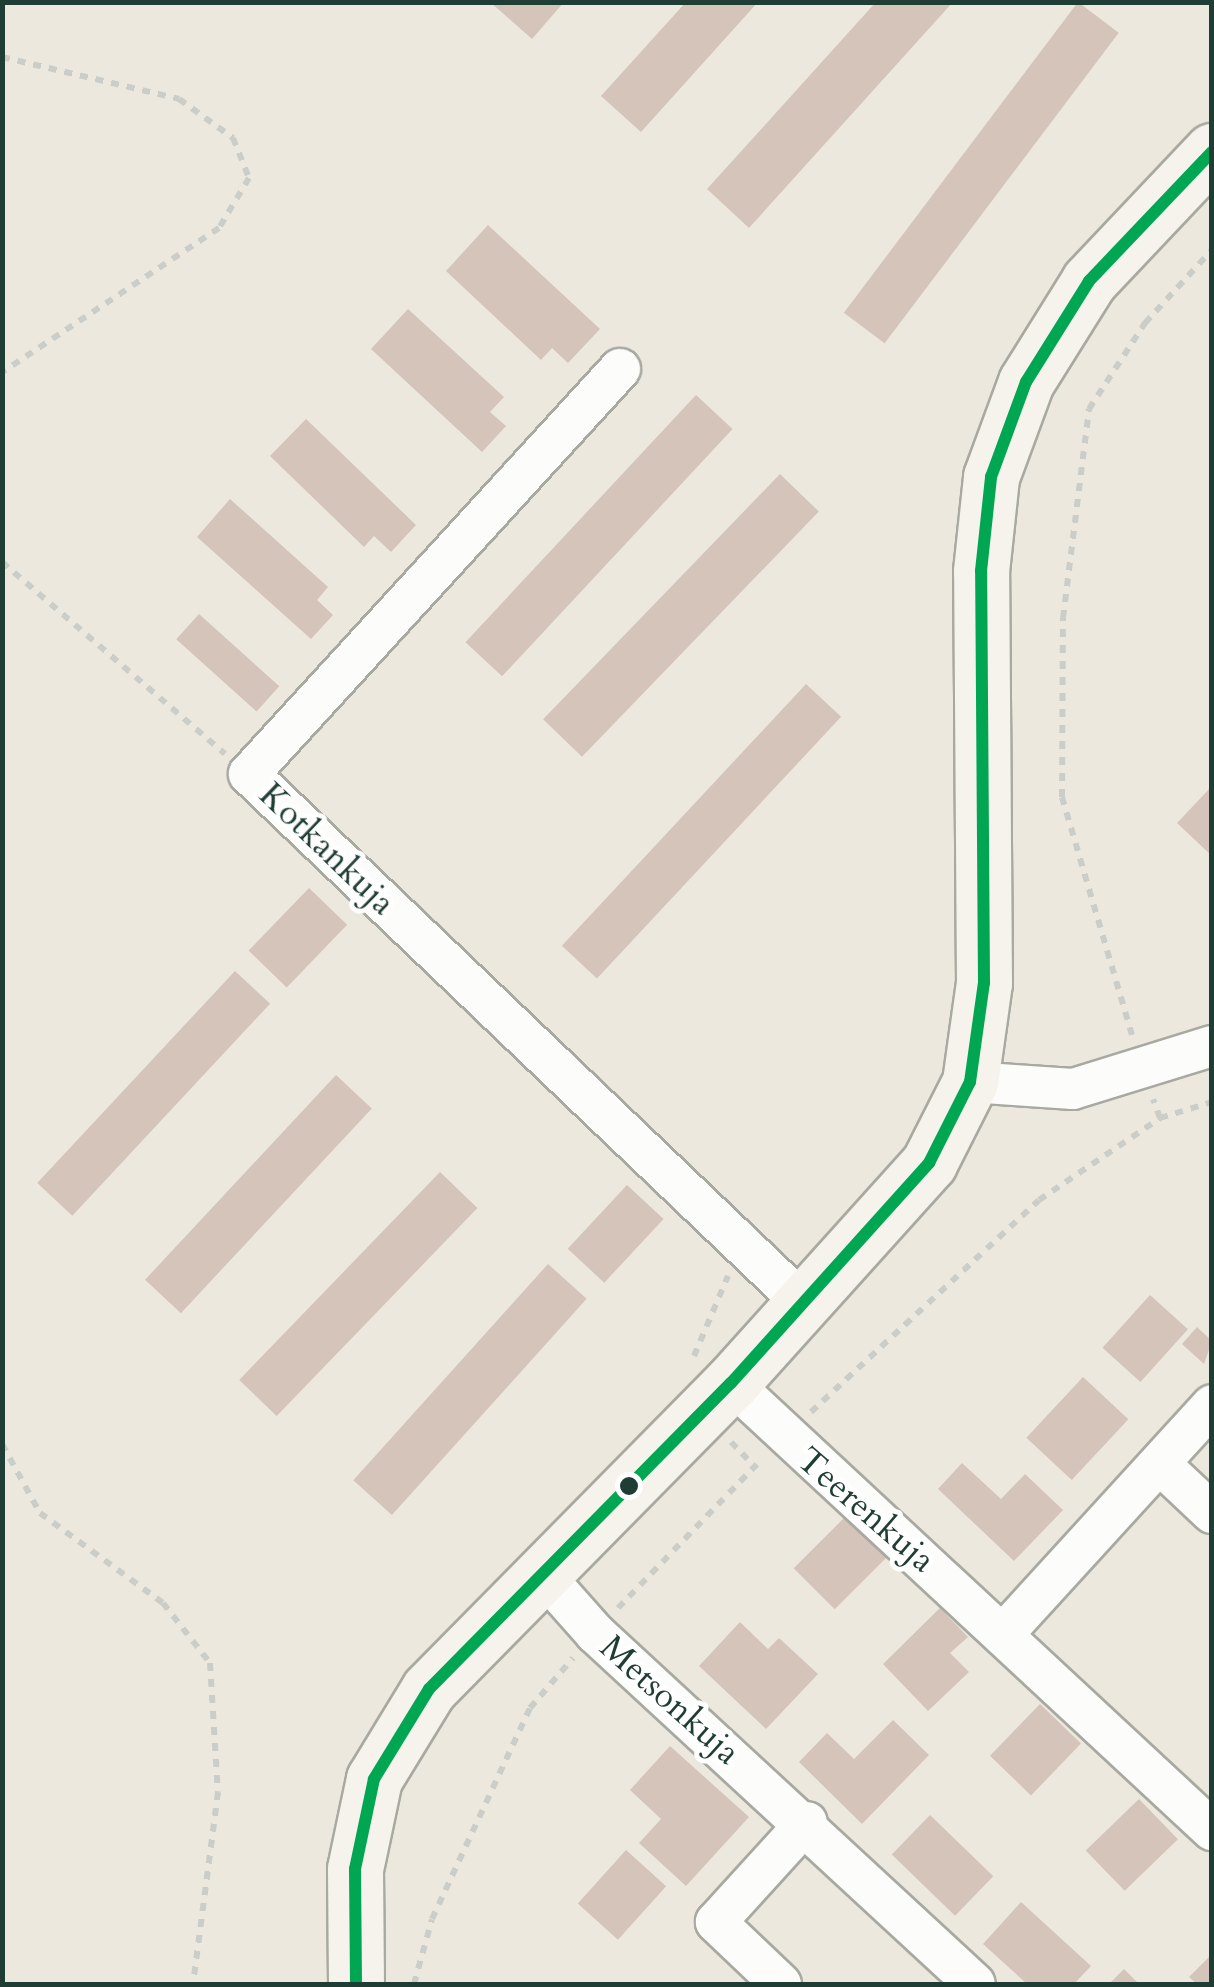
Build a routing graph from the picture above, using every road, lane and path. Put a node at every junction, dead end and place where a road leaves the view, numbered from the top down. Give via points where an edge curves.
1 (2, 57) edge
2 (1212, 150) edge
3 (620, 369) dead end
4 (2, 372) edge
5 (2, 562) edge
6 (249, 774) junction
7 (1212, 1046) edge
8 (970, 1082) junction
9 (1212, 1102) edge
10 (1160, 1118) dead end
11 (741, 1244) junction
12 (803, 1303) junction
13 (716, 1397) junction
14 (1212, 1406) edge
15 (2, 1444) edge
16 (1161, 1465) junction
17 (1212, 1513) edge
18 (540, 1571) junction
19 (1005, 1632) junction
20 (807, 1822) junction
21 (1212, 1830) edge
22 (193, 1984) edge
23 (356, 1984) edge
24 (781, 1984) edge
25 (975, 1984) edge

1 - 4 path via 179,99 233,138 250,178 219,228
2 - 8 street via 1089,281 1026,382 991,477 981,571 984,983
3 - 6 street, Kotkankuja
5 - 6 path
6 - 11 street, Kotkankuja
7 - 8 street via 1073,1089
8 - 12 street via 929,1163
9 - 10 path
11 - 12 street, Kotkankuja
11 - 13 path via 682,1384
12 - 13 street
13 - 18 street
13 - 19 street, Teerenkuja
14 - 16 street
15 - 22 path via 40,1513 163,1603 210,1663 218,1792
16 - 17 street
16 - 19 street
18 - 20 street, Metsonkuja via 594,1633
18 - 23 street via 429,1689 374,1779 356,1869
19 - 21 street, Teerenkuja
20 - 24 street via 716,1922
20 - 25 street, Metsonkuja

